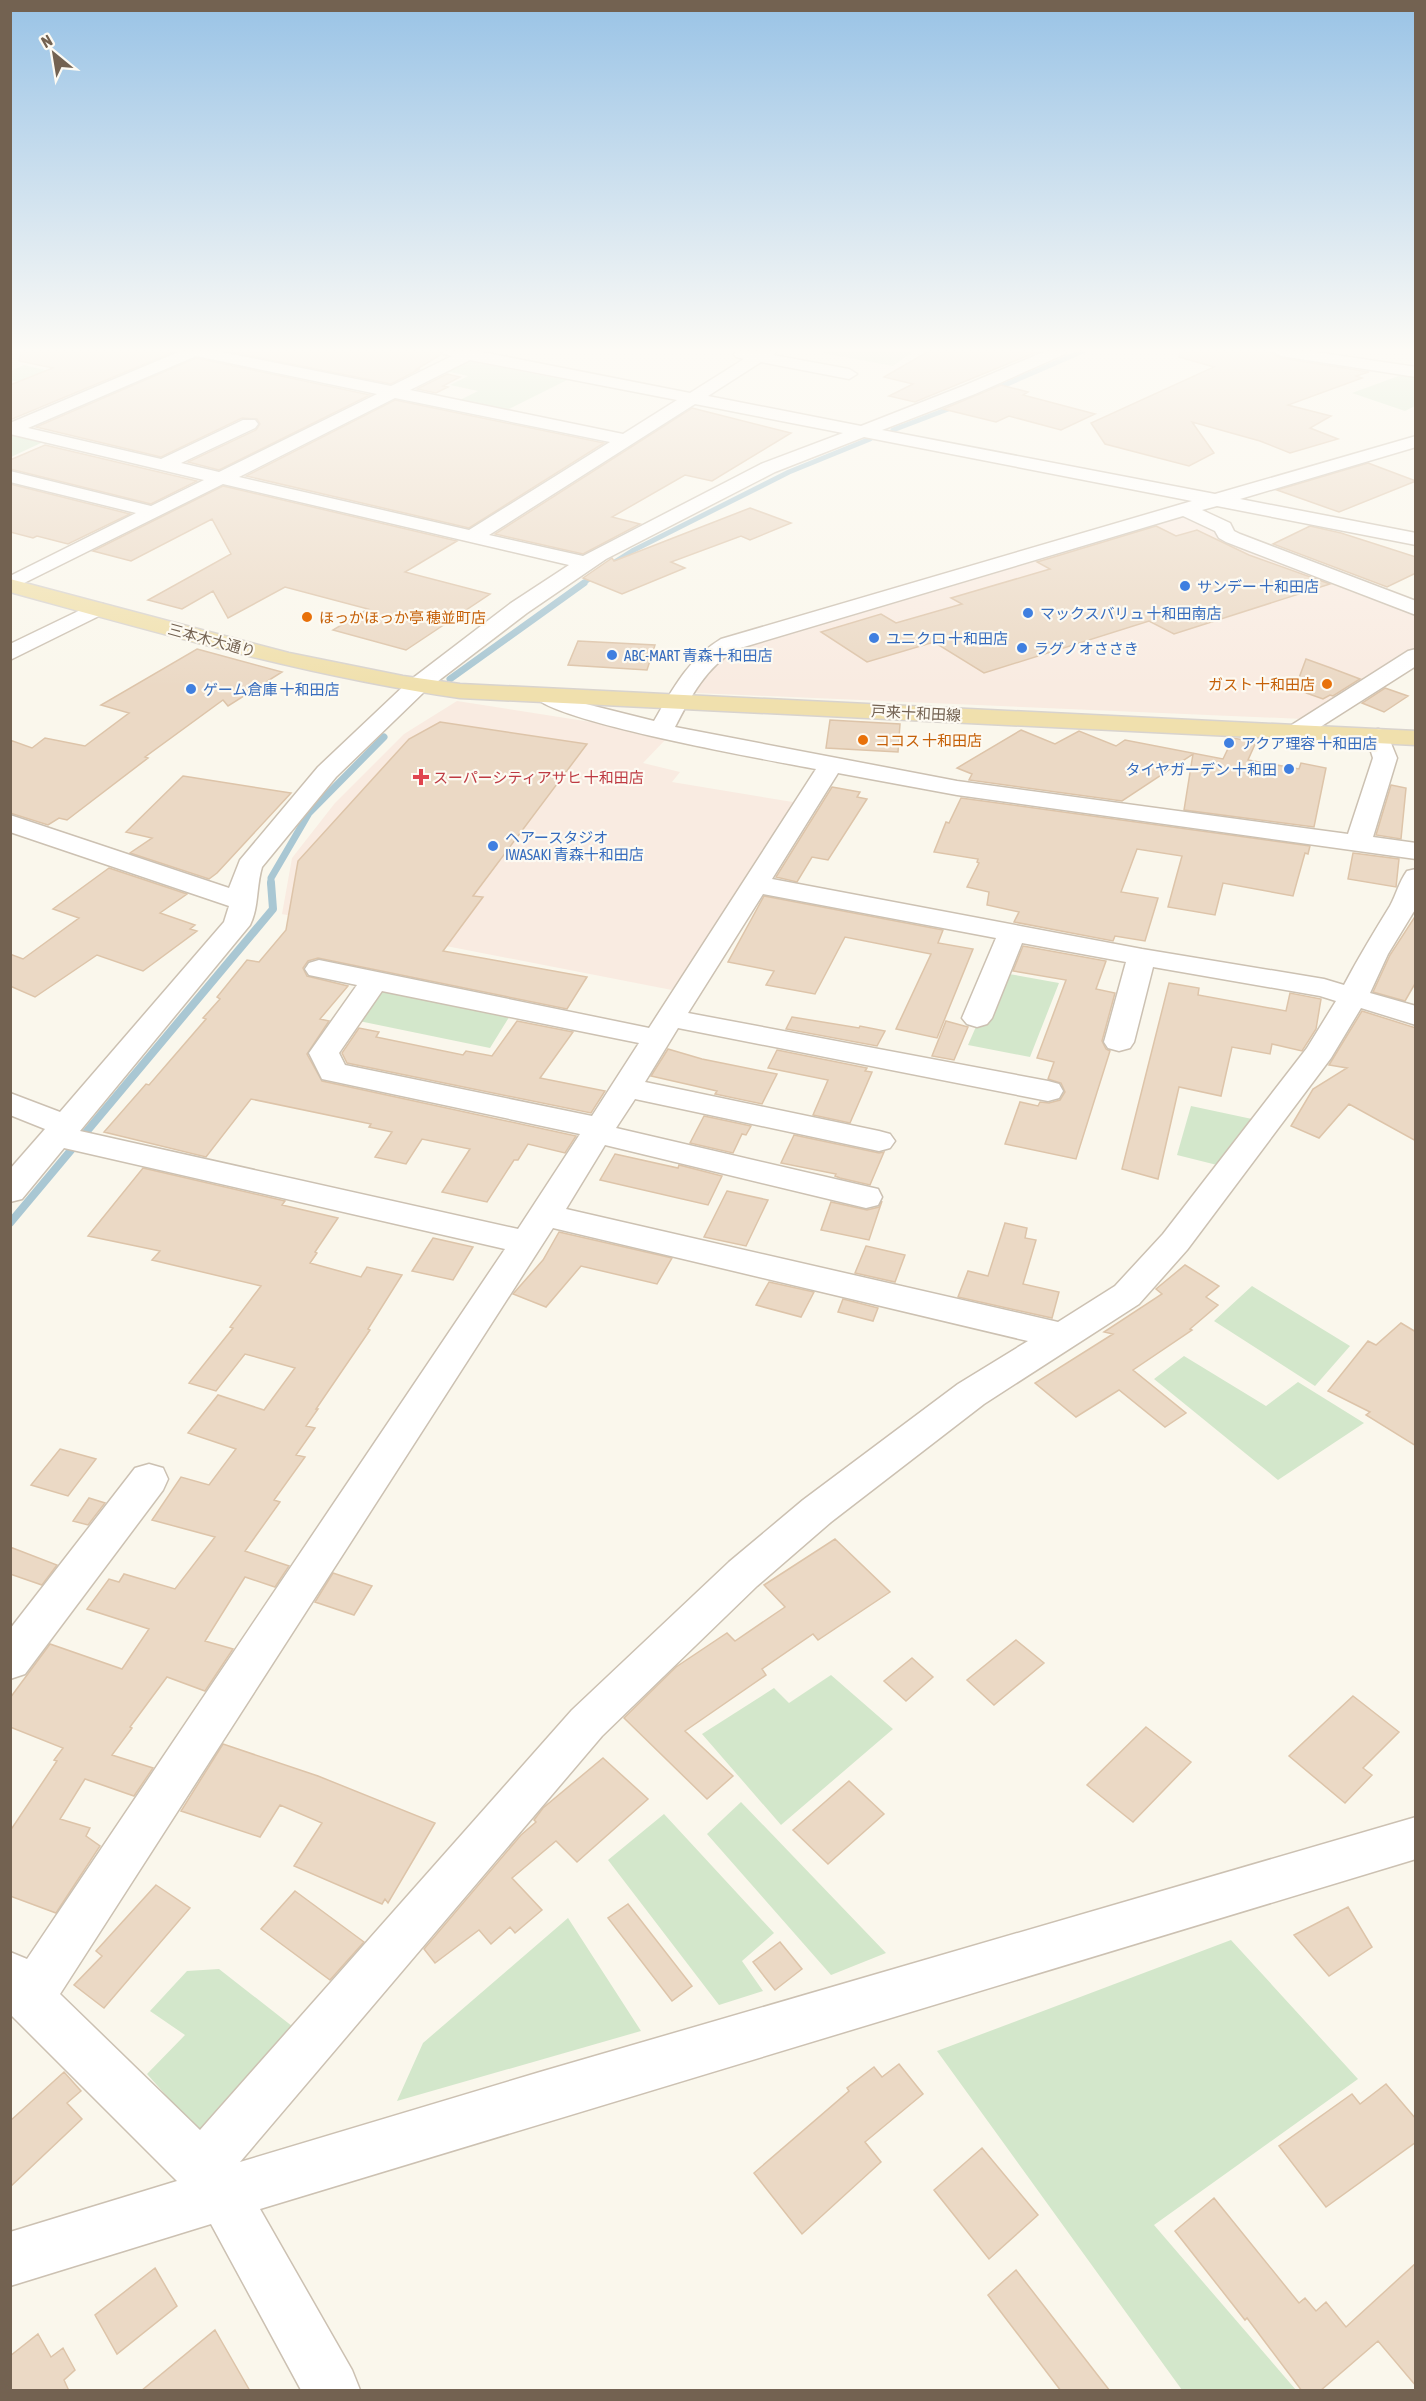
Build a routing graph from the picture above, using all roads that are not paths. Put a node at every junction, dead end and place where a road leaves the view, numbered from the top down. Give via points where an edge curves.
1 (155, 463) edge
2 (167, 463) edge
3 (249, 463) edge
4 (588, 463) edge
5 (781, 463) edge
6 (1025, 463) edge
7 (1340, 463) edge
8 (163, 465) junction
9 (10, 476) edge
10 (221, 477) junction
11 (1212, 500) junction
12 (1185, 510) junction
13 (153, 512) junction
14 (471, 537) junction
15 (1416, 539) edge
16 (585, 563) junction
17 (10, 585) edge
18 (95, 609) junction
19 (1416, 609) edge
20 (10, 653) edge
21 (1416, 656) edge
22 (417, 686) junction
23 (546, 696) junction
24 (676, 702) junction
25 (661, 731) junction
26 (1298, 731) junction
27 (1378, 736) junction
28 (1416, 738) edge
29 (831, 765) junction
30 (10, 823) edge
31 (1358, 844) junction
32 (1416, 851) edge
33 (1416, 877) edge
34 (755, 884) junction
35 (243, 902) junction
36 (1012, 933) junction
37 (1142, 957) junction
38 (319, 969) dead end
39 (376, 979) junction
40 (1353, 997) junction
41 (1416, 1016) edge
42 (977, 1018) dead end
43 (663, 1028) junction
44 (1119, 1042) dead end
45 (625, 1087) junction
46 (1048, 1091) dead end
47 (10, 1103) edge
48 (598, 1130) junction
49 (72, 1137) junction
50 (879, 1141) dead end
51 (10, 1191) edge
52 (867, 1197) dead end
53 (535, 1229) junction
54 (1064, 1336) junction
55 (149, 1479) dead end
56 (10, 1661) edge
57 (1416, 1838) edge
58 (20, 1987) edge
59 (212, 2181) junction
60 (10, 2259) edge
61 (332, 2391) edge

1 - 8 street
2 - 8 street
3 - 10 street
4 - 14 street
5 - 16 street
6 - 11 street
7 - 11 street
8 - 10 street
9 - 13 street
10 - 13 street
10 - 14 street
11 - 12 street
11 - 15 street
12 - 19 street via 1223,527 1233,538
12 - 24 street via 729,644 708,657
13 - 17 street
14 - 16 street
16 - 22 street
17 - 18 main road, 三本木大通り
18 - 20 street
18 - 22 main road, 三本木大通り via 285,660
21 - 26 street
22 - 23 main road, 戸来十和田線
22 - 35 street via 327,772 268,842 249,866
23 - 24 main road, 戸来十和田線
23 - 25 street via 570,707
24 - 25 street
24 - 26 main road, 戸来十和田線
25 - 29 street
26 - 27 main road, 戸来十和田線
27 - 28 main road, 戸来十和田線
27 - 31 street via 1385,758
29 - 31 street via 957,788
29 - 34 street
30 - 35 street
31 - 32 street
33 - 40 street
34 - 36 street
34 - 43 street
35 - 49 street via 236,925
36 - 37 street
36 - 42 street
37 - 40 street via 1324,988
37 - 44 street
38 - 39 street
39 - 43 street
39 - 48 street via 324,1053 333,1072
40 - 41 street
40 - 54 street via 1320,1052 1175,1242 1127,1295
43 - 45 street
43 - 46 street
45 - 48 street
45 - 50 street
47 - 49 street
48 - 52 street
48 - 53 street
49 - 51 street
49 - 53 street
53 - 54 street
53 - 58 street
54 - 59 street via 971,1394 817,1511 743,1574 595,1715
55 - 56 street
57 - 59 street via 540,2097
58 - 59 street
59 - 60 street
59 - 61 street

